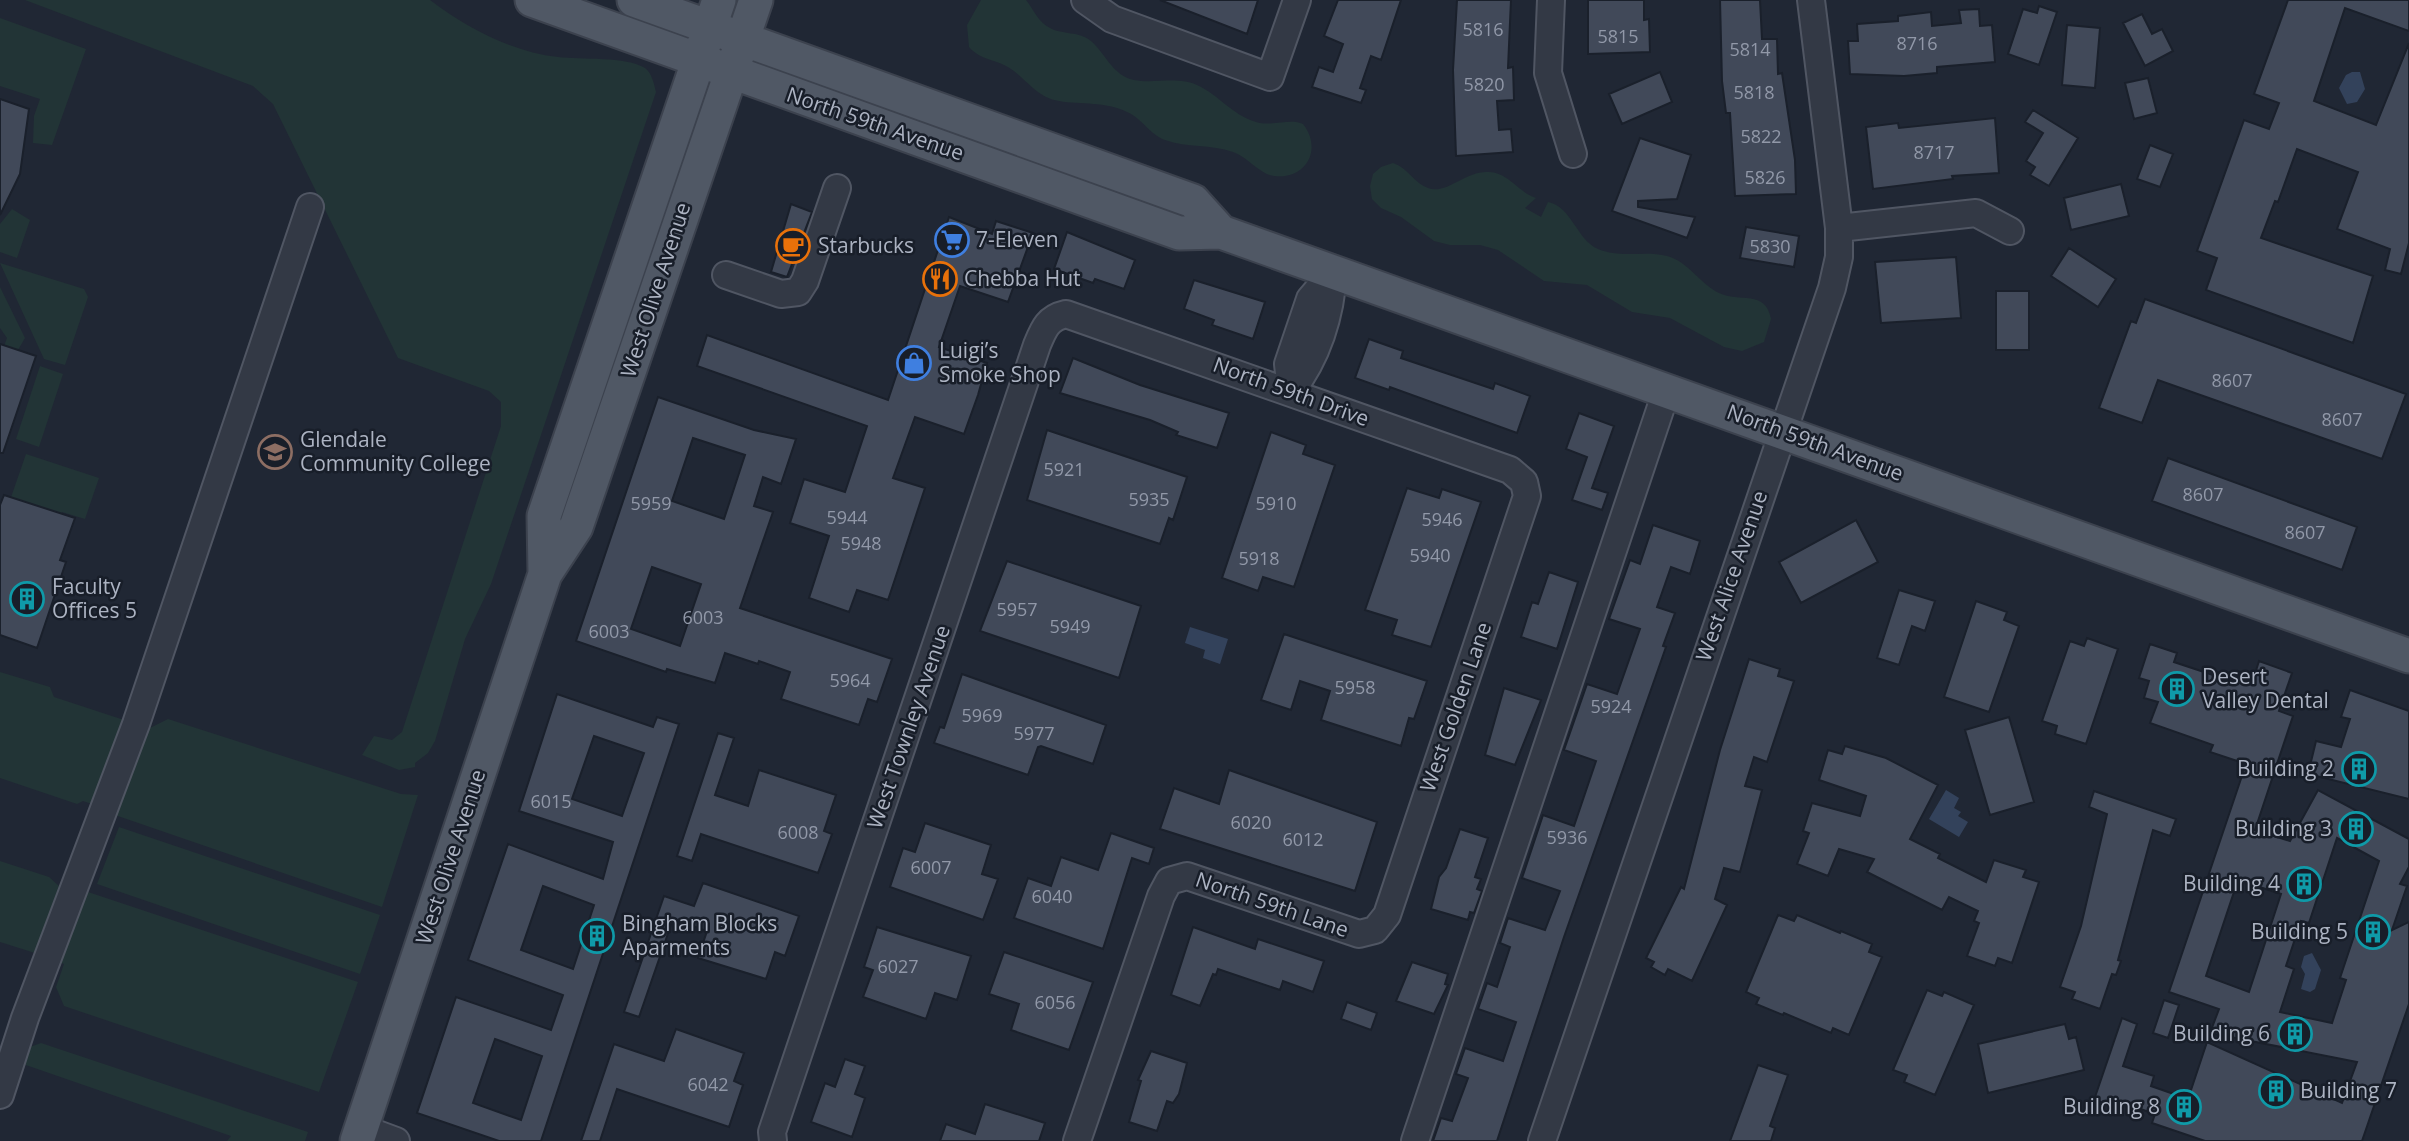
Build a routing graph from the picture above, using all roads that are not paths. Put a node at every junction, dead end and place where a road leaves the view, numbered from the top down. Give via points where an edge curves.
1 (532, 0) edge
2 (634, 0) edge
3 (756, 0) edge
4 (1085, 0) edge
5 (1297, 0) edge
6 (1551, 0) edge
7 (1811, 0) edge
8 (714, 14) edge
9 (741, 39) junction
10 (697, 61) junction
11 (729, 72) junction
12 (1573, 154) dead end
13 (837, 188) dead end
14 (310, 207) dead end
15 (1839, 228) junction
16 (2010, 231) dead end
17 (1221, 232) junction
18 (1333, 272) junction
19 (726, 275) dead end
20 (1055, 317) joint
21 (1667, 389) junction
22 (1291, 391) junction
23 (1782, 430) junction
24 (1524, 482) joint
25 (545, 574) junction
26 (2409, 656) edge
27 (1375, 930) joint
28 (0, 1095) edge
29 (359, 1134) edge
30 (1548, 1139) edge
31 (396, 1141) edge
32 (773, 1141) edge
33 (1077, 1141) edge
34 (1415, 1141) edge

1 - 10 main road, North 59th Avenue
2 - 8 main road, North 59th Avenue
3 - 9 main road, West Olive Avenue
4 - 5 street via 1112,19 1270,77
6 - 12 street via 1548,73
7 - 15 street, West Alice Avenue
8 - 9 main road, North 59th Avenue
8 - 10 main road, West Olive Avenue
9 - 11 main road, West Olive Avenue
9 - 17 main road, North 59th Avenue via 1193,201
10 - 11 main road, North 59th Avenue
10 - 25 main road, West Olive Avenue via 544,516
11 - 17 main road, North 59th Avenue via 1179,233
11 - 25 main road, West Olive Avenue via 576,527
13 - 19 street via 799,292 781,294
14 - 28 street via 136,724
15 - 16 street via 1976,213
15 - 23 street, West Alice Avenue via 1832,288
17 - 18 main road, North 59th Avenue
18 - 21 main road, North 59th Avenue
18 - 22 street via 1312,295 1288,364
20 - 22 street, North 59th Drive via 1078,316
20 - 32 street, West Townley Avenue via 1044,327 1033,358 772,1132
21 - 23 main road, North 59th Avenue
21 - 34 street
22 - 24 street, North 59th Drive via 1510,470
23 - 26 main road, North 59th Avenue
23 - 30 street, West Alice Avenue
24 - 27 street, West Golden Lane via 1527,496 1520,521 1387,915
25 - 29 main road, West Olive Avenue
27 - 33 street, North 59th Lane via 1359,934 1187,876 1170,881
29 - 31 street

